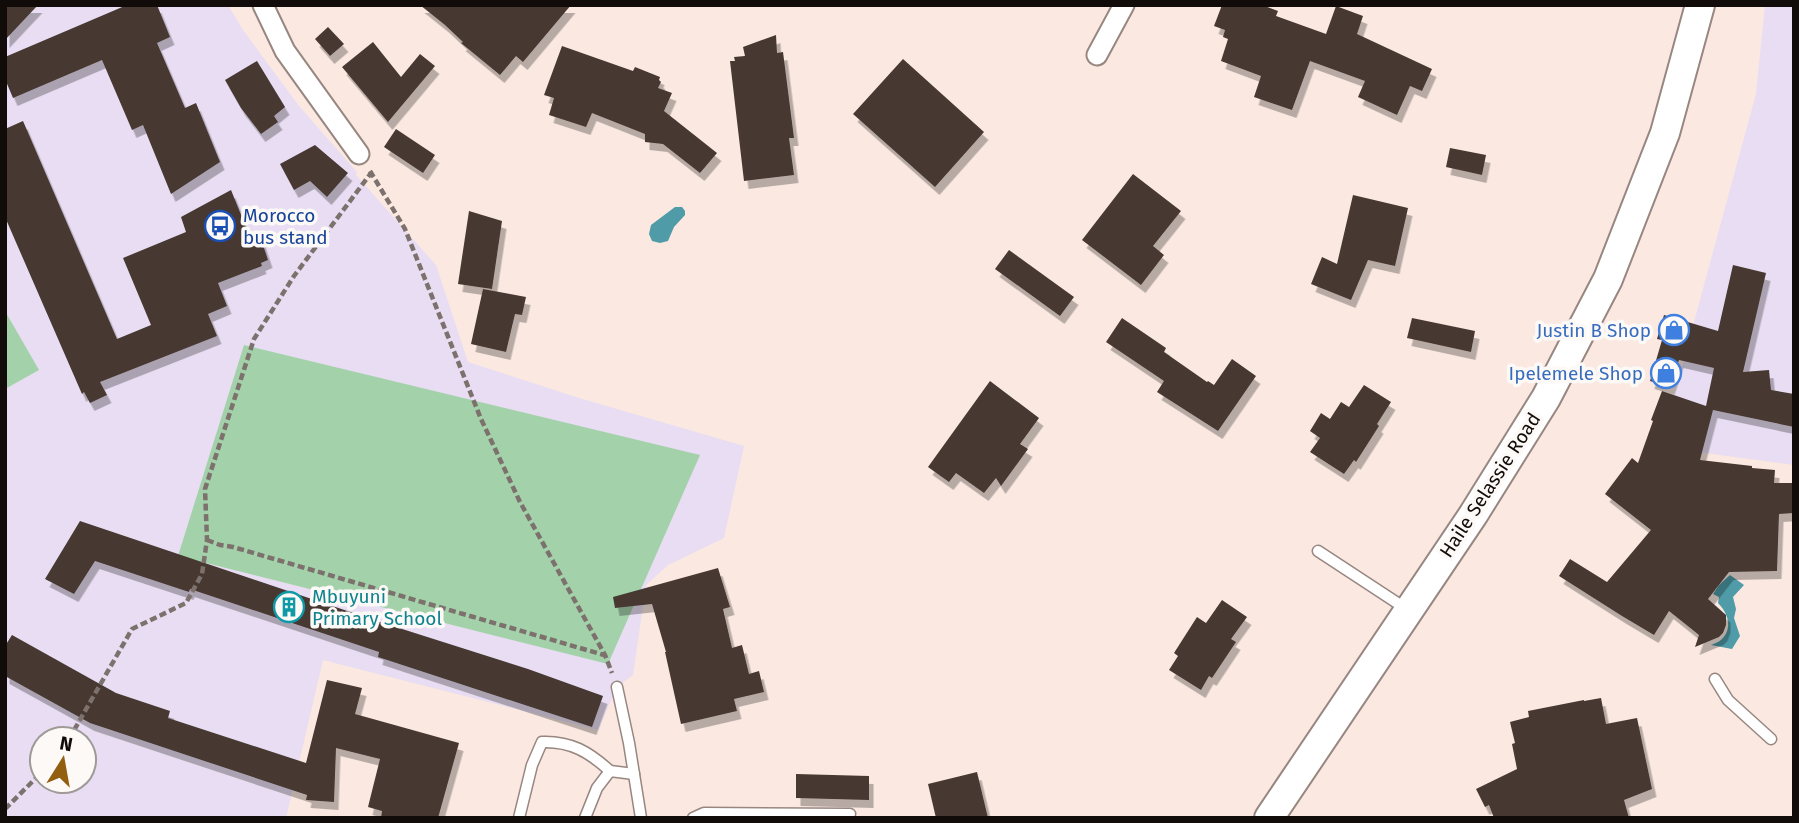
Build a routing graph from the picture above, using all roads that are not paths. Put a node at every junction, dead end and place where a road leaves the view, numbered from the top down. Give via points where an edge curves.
1 (263, 5) edge
2 (1124, 5) edge
3 (1700, 5) edge
4 (1097, 55) dead end
5 (359, 153) road end
6 (1318, 551) dead end
7 (1408, 611) junction
8 (1715, 679) dead end
9 (617, 687) road end
10 (1771, 739) dead end
11 (610, 771) junction
12 (634, 774) junction
13 (850, 814) dead end
14 (519, 818) edge
15 (585, 818) edge
16 (641, 818) edge
17 (694, 818) edge
18 (1269, 818) edge

1 - 5 street via 285,51
2 - 4 street
3 - 7 street, Haile Selassie Road via 1665,133 1608,279 1546,398
6 - 7 lane
7 - 18 street, Haile Selassie Road
8 - 10 lane via 1728,701
9 - 12 lane
11 - 12 lane
11 - 14 lane via 586,751 555,741 542,742
11 - 15 lane
12 - 16 lane
13 - 17 lane via 704,813

